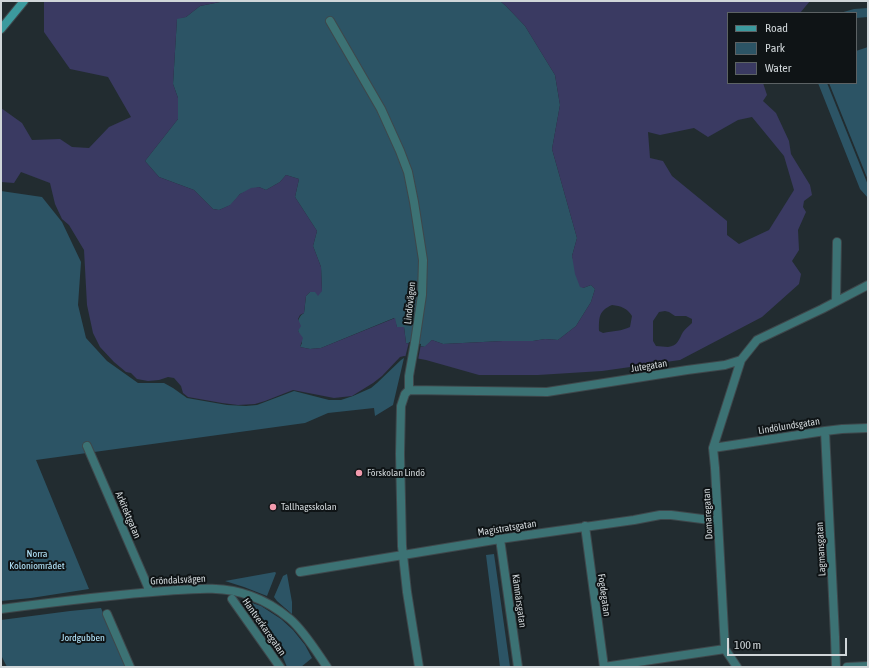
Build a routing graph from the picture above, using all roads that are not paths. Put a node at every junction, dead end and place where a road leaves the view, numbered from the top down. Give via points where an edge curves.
1 (24, 1) edge
2 (330, 21) dead end
3 (1, 29) edge
4 (837, 242) dead end
5 (868, 285) edge
6 (836, 301) junction
7 (741, 360) junction
8 (409, 390) junction
9 (868, 428) edge
10 (824, 431) junction
11 (87, 446) dead end
12 (713, 448) junction
13 (718, 521) junction
14 (585, 526) junction
15 (500, 538) junction
16 (403, 555) junction
17 (300, 572) dead end
18 (148, 592) junction
19 (232, 599) dead end
20 (1, 609) edge
21 (107, 614) dead end
22 (725, 649) junction
23 (868, 666) edge
24 (130, 667) edge
25 (280, 667) edge
26 (327, 667) edge
27 (419, 667) edge
28 (518, 667) edge
29 (604, 667) edge
30 (737, 667) edge
31 (836, 667) edge
32 (847, 667) edge

1 - 3 main road
2 - 8 street, Lindövägen via 381,108 408,172 423,260 422,295
4 - 6 street
5 - 6 street
6 - 7 street via 757,340
7 - 8 street, Jutegatan via 725,365 547,392
7 - 12 street, Domaregatan
8 - 16 street, Lindövägen via 401,406
9 - 10 street, Lindölundsgatan
10 - 12 street, Lindölundsgatan
10 - 31 street, Lagmansgatan
11 - 18 street, Arkitektgatan
12 - 13 street, Domaregatan
13 - 14 street, Magistratsgatan via 660,515
13 - 22 street, Domaregatan
14 - 15 street, Magistratsgatan
14 - 29 street, Fogdegatan
15 - 16 street, Magistratsgatan
15 - 28 street, Kämnärsgatan
16 - 17 street, Magistratsgatan
16 - 27 street, Lindövägen
18 - 20 street, Gröndalsvägen
18 - 26 street, Gröndalsvägen via 201,588 250,595 271,605 290,619
19 - 25 street, Hantverkaregatan
21 - 24 street
22 - 29 street, Fogdegatan
22 - 30 street
23 - 32 street

